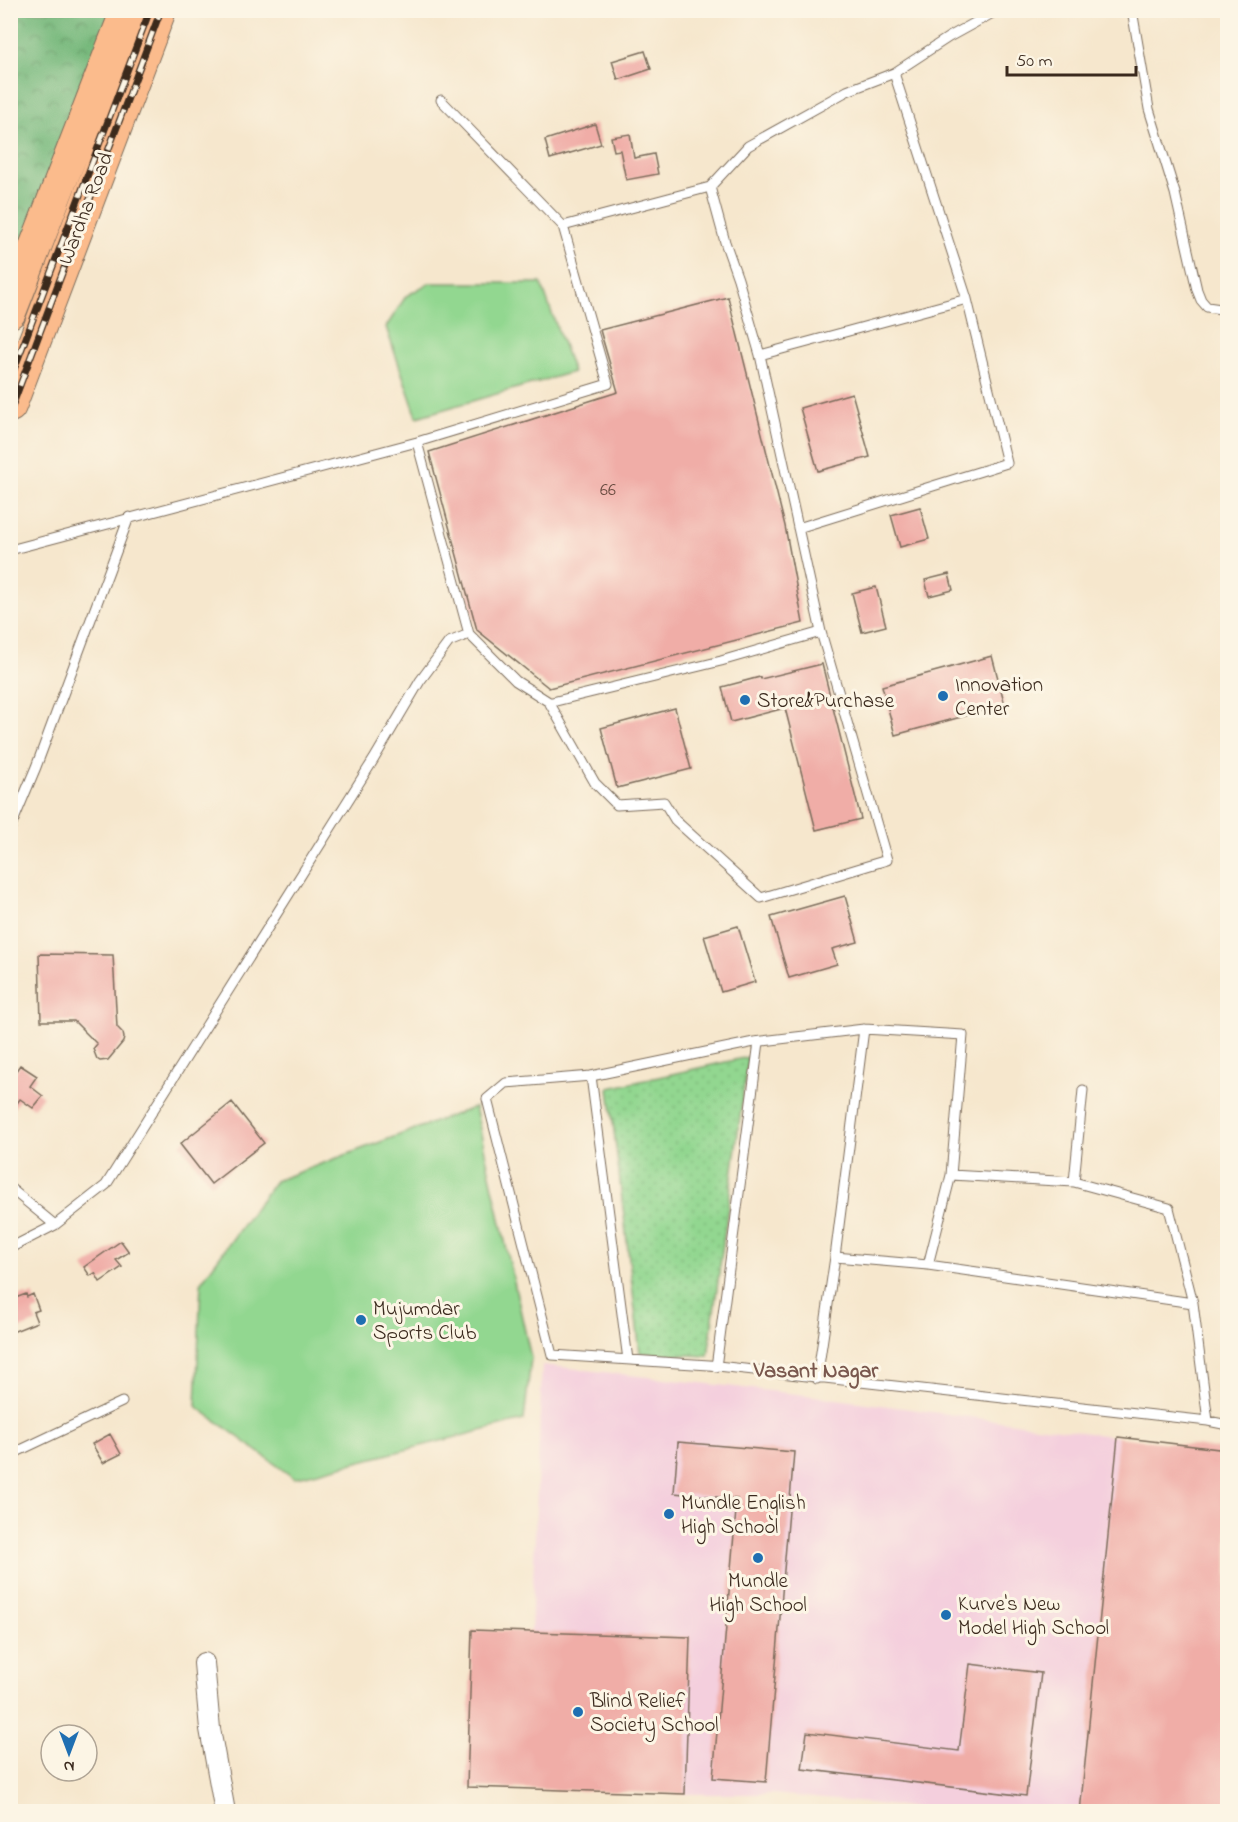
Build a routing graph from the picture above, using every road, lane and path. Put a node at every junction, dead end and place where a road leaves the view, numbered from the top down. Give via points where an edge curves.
1 (128, 10) edge
2 (159, 10) edge
3 (998, 10) edge
4 (1132, 10) edge
5 (894, 73) junction
6 (441, 100) dead end
7 (710, 187) junction
8 (563, 226) junction
9 (967, 299) junction
10 (1227, 310) edge
11 (10, 312) edge
12 (760, 355) junction
13 (10, 406) edge
14 (417, 442) junction
15 (129, 517) junction
16 (798, 528) junction
17 (10, 550) edge
18 (821, 632) junction
19 (469, 634) junction
20 (549, 702) junction
21 (10, 829) edge
22 (864, 1029) junction
23 (759, 1042) junction
24 (591, 1076) junction
25 (1083, 1090) dead end
26 (951, 1175) junction
27 (1074, 1182) junction
28 (10, 1188) edge
29 (56, 1225) junction
30 (10, 1248) edge
31 (835, 1257) junction
32 (928, 1265) junction
33 (1193, 1303) junction
34 (628, 1360) junction
35 (716, 1367) junction
36 (817, 1379) junction
37 (122, 1402) dead end
38 (1208, 1421) junction
39 (1227, 1425) edge
40 (10, 1455) edge
41 (204, 1663) dead end
42 (225, 1812) edge

1 - 11 highway, Wardha Road
2 - 13 highway, Wardha Road
3 - 5 lane
4 - 10 lane via 1149,109 1175,193 1197,290 1207,307
5 - 7 lane via 847,91 748,146
5 - 9 lane
6 - 8 lane
7 - 8 lane
7 - 12 lane
8 - 14 lane via 608,384
9 - 12 lane
9 - 16 lane via 1007,463
12 - 16 lane
14 - 15 lane
14 - 19 lane
15 - 17 lane
15 - 21 lane
16 - 18 lane
18 - 20 lane via 721,661
18 - 20 lane via 887,860 762,898 675,820 664,802 617,805 595,783
19 - 20 lane via 516,681
19 - 29 lane via 449,642 420,681 106,1185
22 - 23 lane
22 - 26 lane via 963,1035
22 - 31 lane
23 - 24 lane
23 - 35 lane
24 - 34 lane
24 - 34 lane via 506,1083 487,1099 552,1355
25 - 27 lane
26 - 27 lane
26 - 32 lane
27 - 33 lane via 1168,1208
28 - 29 lane
29 - 30 lane
31 - 32 lane
31 - 36 lane
32 - 33 lane
33 - 38 lane
34 - 35 lane
35 - 36 lane
36 - 38 lane
37 - 40 lane
38 - 39 lane
41 - 42 street via 210,1729

